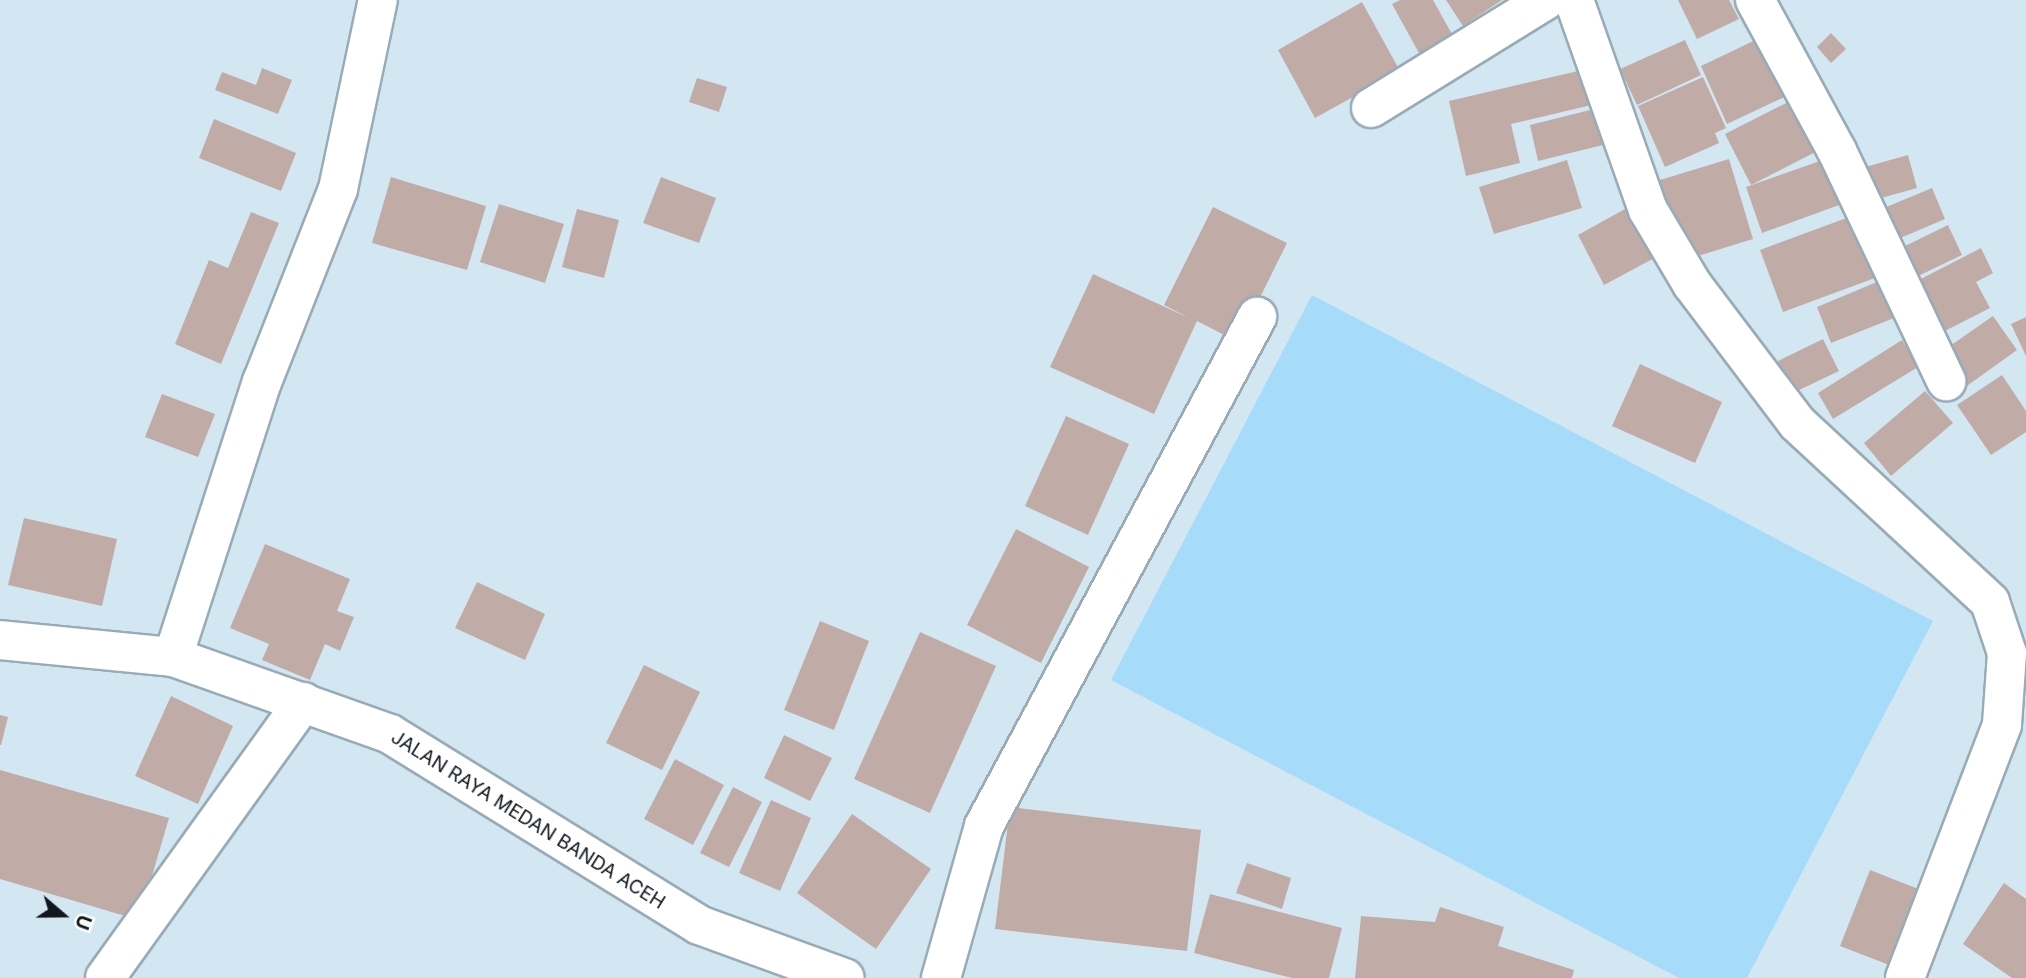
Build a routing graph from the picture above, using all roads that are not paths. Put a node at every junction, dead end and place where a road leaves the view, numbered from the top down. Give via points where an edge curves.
1 (378, 0) edge
2 (1546, 0) edge
3 (1574, 0) edge
4 (1755, 0) edge
5 (1371, 108) dead end
6 (1257, 317) dead end
7 (1946, 381) dead end
8 (0, 640) edge
9 (173, 657) junction
10 (303, 702) junction
11 (105, 978) edge
12 (845, 978) edge
13 (941, 978) edge
14 (1905, 978) edge

1 - 9 main road via 338,189 262,382
2 - 5 main road
3 - 14 main road via 1648,209 1692,284 1797,423 1990,602 2007,653 2002,725
4 - 7 main road via 1837,152
6 - 13 main road via 984,826
8 - 9 main road, JALAN RAYA MEDAN BANDA ACEH
9 - 10 main road, JALAN RAYA MEDAN BANDA ACEH
10 - 11 main road
10 - 12 main road, JALAN RAYA MEDAN BANDA ACEH via 390,734 699,925

